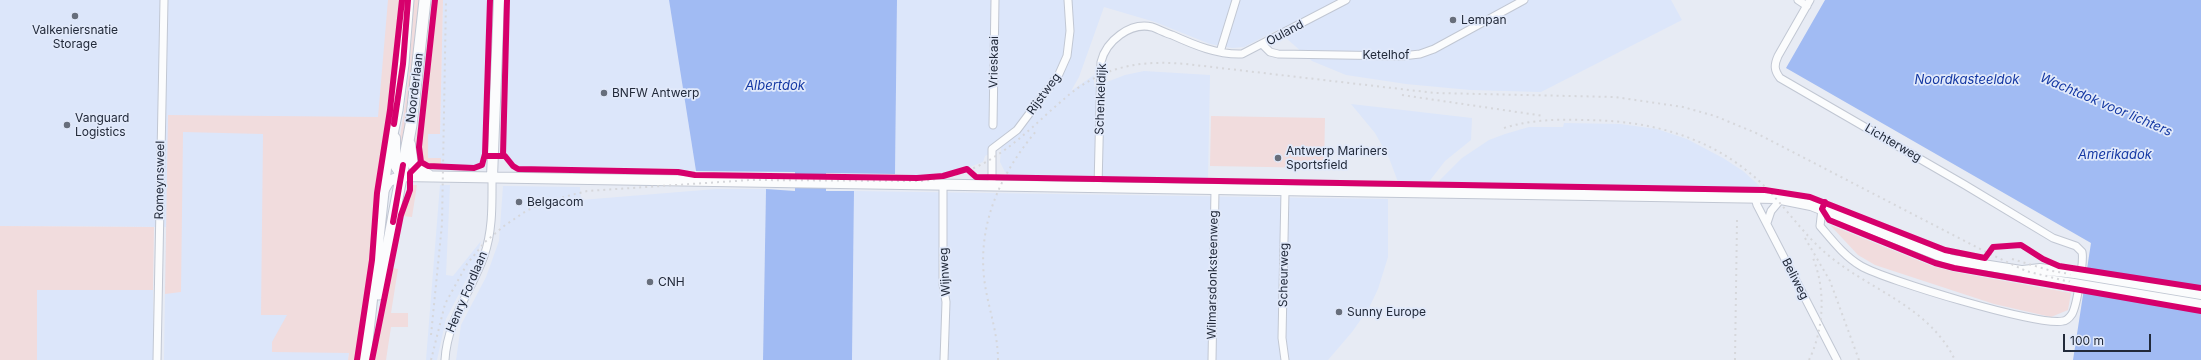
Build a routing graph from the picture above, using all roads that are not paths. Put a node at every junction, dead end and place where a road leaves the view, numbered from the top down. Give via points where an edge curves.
1 (164, 0) edge
2 (408, 0) edge
3 (425, 0) edge
4 (499, 0) edge
5 (994, 0) edge
6 (1068, 0) edge
7 (1236, 0) edge
8 (1346, 0) edge
9 (1524, 0) edge
10 (1798, 0) edge
11 (1809, 3) edge
12 (1263, 44) junction
13 (1220, 52) junction
14 (397, 110) junction
15 (411, 125) junction
16 (993, 125) dead end
17 (402, 176) junction
18 (430, 176) junction
19 (492, 177) junction
20 (943, 184) junction
21 (992, 186) junction
22 (1098, 187) junction
23 (1215, 190) junction
24 (383, 191) junction
25 (1285, 191) junction
26 (1755, 198) junction
27 (1781, 199) junction
28 (1822, 209) junction
29 (1766, 223) junction
30 (2021, 271) junction
31 (2201, 294) edge
32 (2201, 305) edge
33 (367, 343) junction
34 (157, 360) edge
35 (365, 360) edge
36 (445, 360) edge
37 (944, 360) edge
38 (1212, 360) edge
39 (1285, 360) edge
40 (1837, 360) edge

1 - 34 street, Romeynsweel
2 - 14 main road, Noorderlaan via 404,64
3 - 15 main road, Noorderlaan
4 - 19 main road
5 - 16 street, Vrieskaai
6 - 21 street, Rijstweg via 1070,31 1067,56 1060,74 1017,130 992,149
7 - 13 street
8 - 12 street, Ouland
9 - 12 street, Ketelhof via 1434,49 1420,54 1402,56 1275,53 1270,52
10 - 11 street
11 - 28 street, Lichterweg via 1775,64 1775,72 1780,78 1965,184 2053,238 2076,246 2082,252 2083,262 2073,313 2064,321 2050,322 1990,309 1873,273 1850,259 1820,226
12 - 13 street, Ouland via 1242,54
13 - 22 street, Schenkeldijk via 1194,45 1151,27 1132,29 1115,38 1105,51 1101,62
14 - 17 main road, Noorderlaan via 394,157
14 - 24 main road, Noorderlaan
15 - 17 main road, Noorderlaan
15 - 18 main road via 409,150 412,163 418,170
17 - 18 main road
17 - 24 main road via 389,181
17 - 33 main road, Noorderlaan via 387,259
18 - 19 main road
19 - 20 main road
19 - 36 street, Henry Fordlaan via 490,236 477,273 450,328
20 - 21 main road
20 - 37 street, Wijnweg via 943,284 946,302
21 - 22 main road
22 - 23 main road
23 - 25 main road
23 - 38 street, Wilmarsdonksteenweg
24 - 33 main road, Noorderlaan
25 - 26 main road
25 - 39 street, Scheurweg via 1282,338
26 - 27 main road
26 - 29 street, Beliweg
27 - 28 main road
27 - 29 street via 1771,211
28 - 30 main road via 1940,257
29 - 40 street, Beliweg
30 - 31 main road, bridge via 2040,269 2075,273
30 - 32 main road, bridge via 2040,278
33 - 35 main road, Noorderlaan

